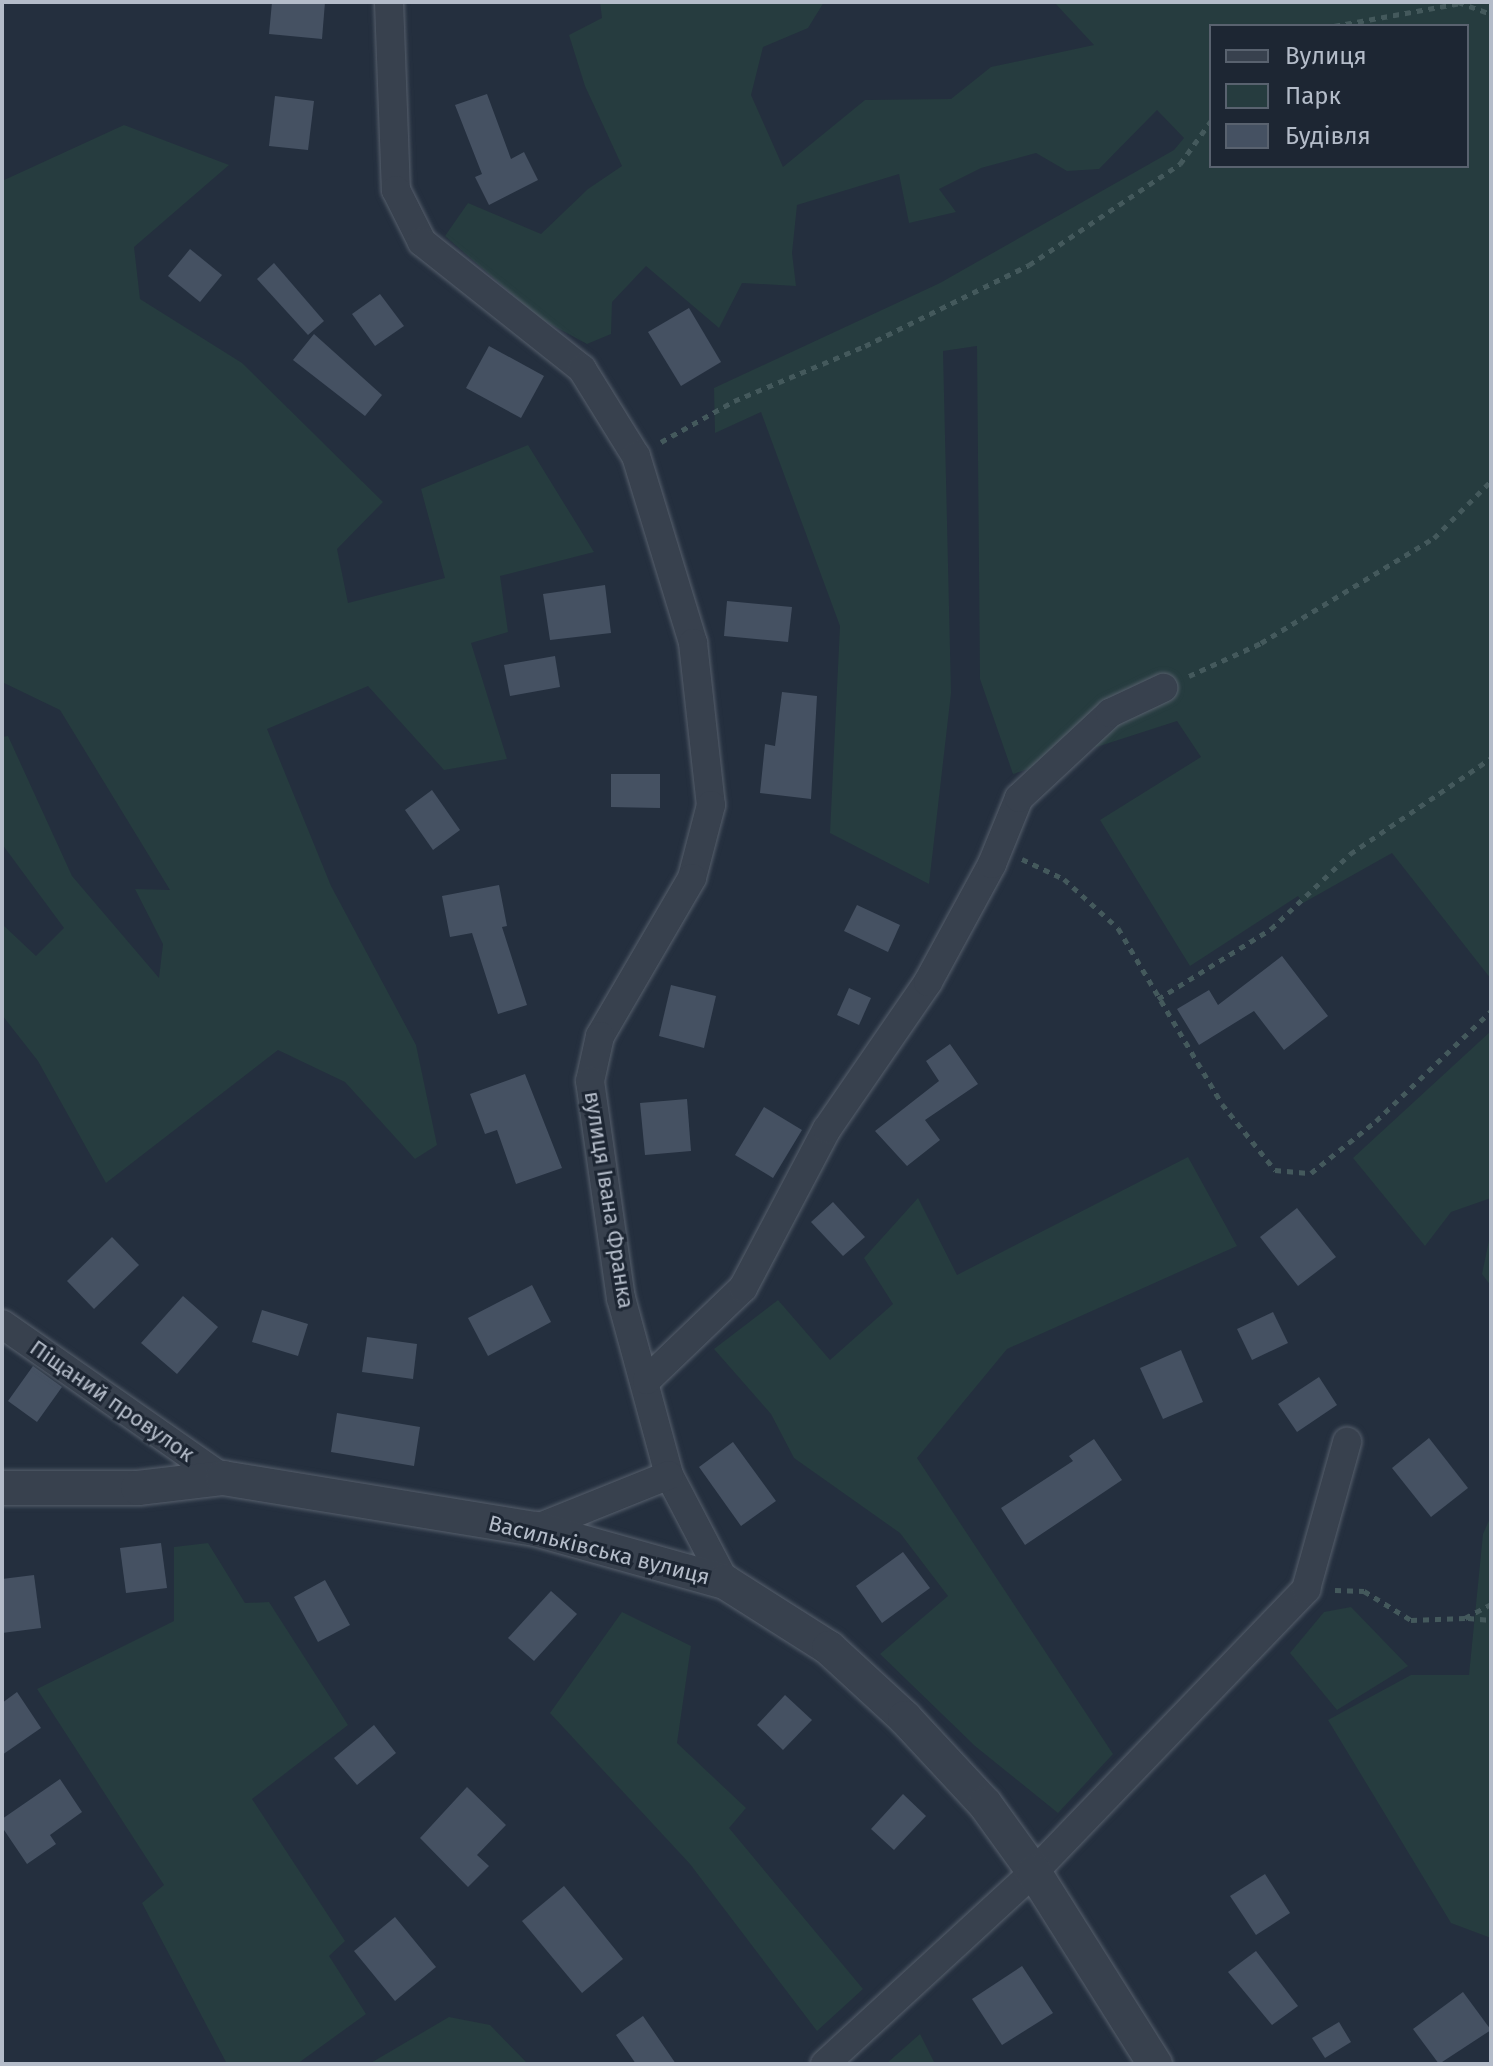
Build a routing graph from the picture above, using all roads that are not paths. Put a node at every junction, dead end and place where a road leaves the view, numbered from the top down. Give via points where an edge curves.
1 (389, 2) edge
2 (1163, 688) road end
3 (2, 1324) edge
4 (647, 1380) junction
5 (1347, 1442) dead end
6 (669, 1475) junction
7 (223, 1478) junction
8 (2, 1488) edge
9 (535, 1529) junction
10 (725, 1582) junction
11 (1034, 1872) junction
12 (825, 2064) edge
13 (1155, 2064) edge

1 - 4 street, вулиця Івана Франка via 396,190 422,242 582,369 636,456 693,643 711,805 692,878 612,1011 590,1081 621,1298
2 - 4 street via 1110,713 1019,798 992,864 928,982 827,1129 743,1288
3 - 7 street, Піщаний провулок
4 - 6 street, вулиця Івана Франка
5 - 11 street via 1306,1589
6 - 9 street
6 - 10 street, вулиця Івана Франка
7 - 8 street, Васильківська вулиця via 138,1488
7 - 9 street, Васильківська вулиця
9 - 10 street, Васильківська вулиця
10 - 11 street, Васильківська вулиця via 829,1648 905,1718 985,1804
11 - 12 street
11 - 13 street, Васильківська вулиця

